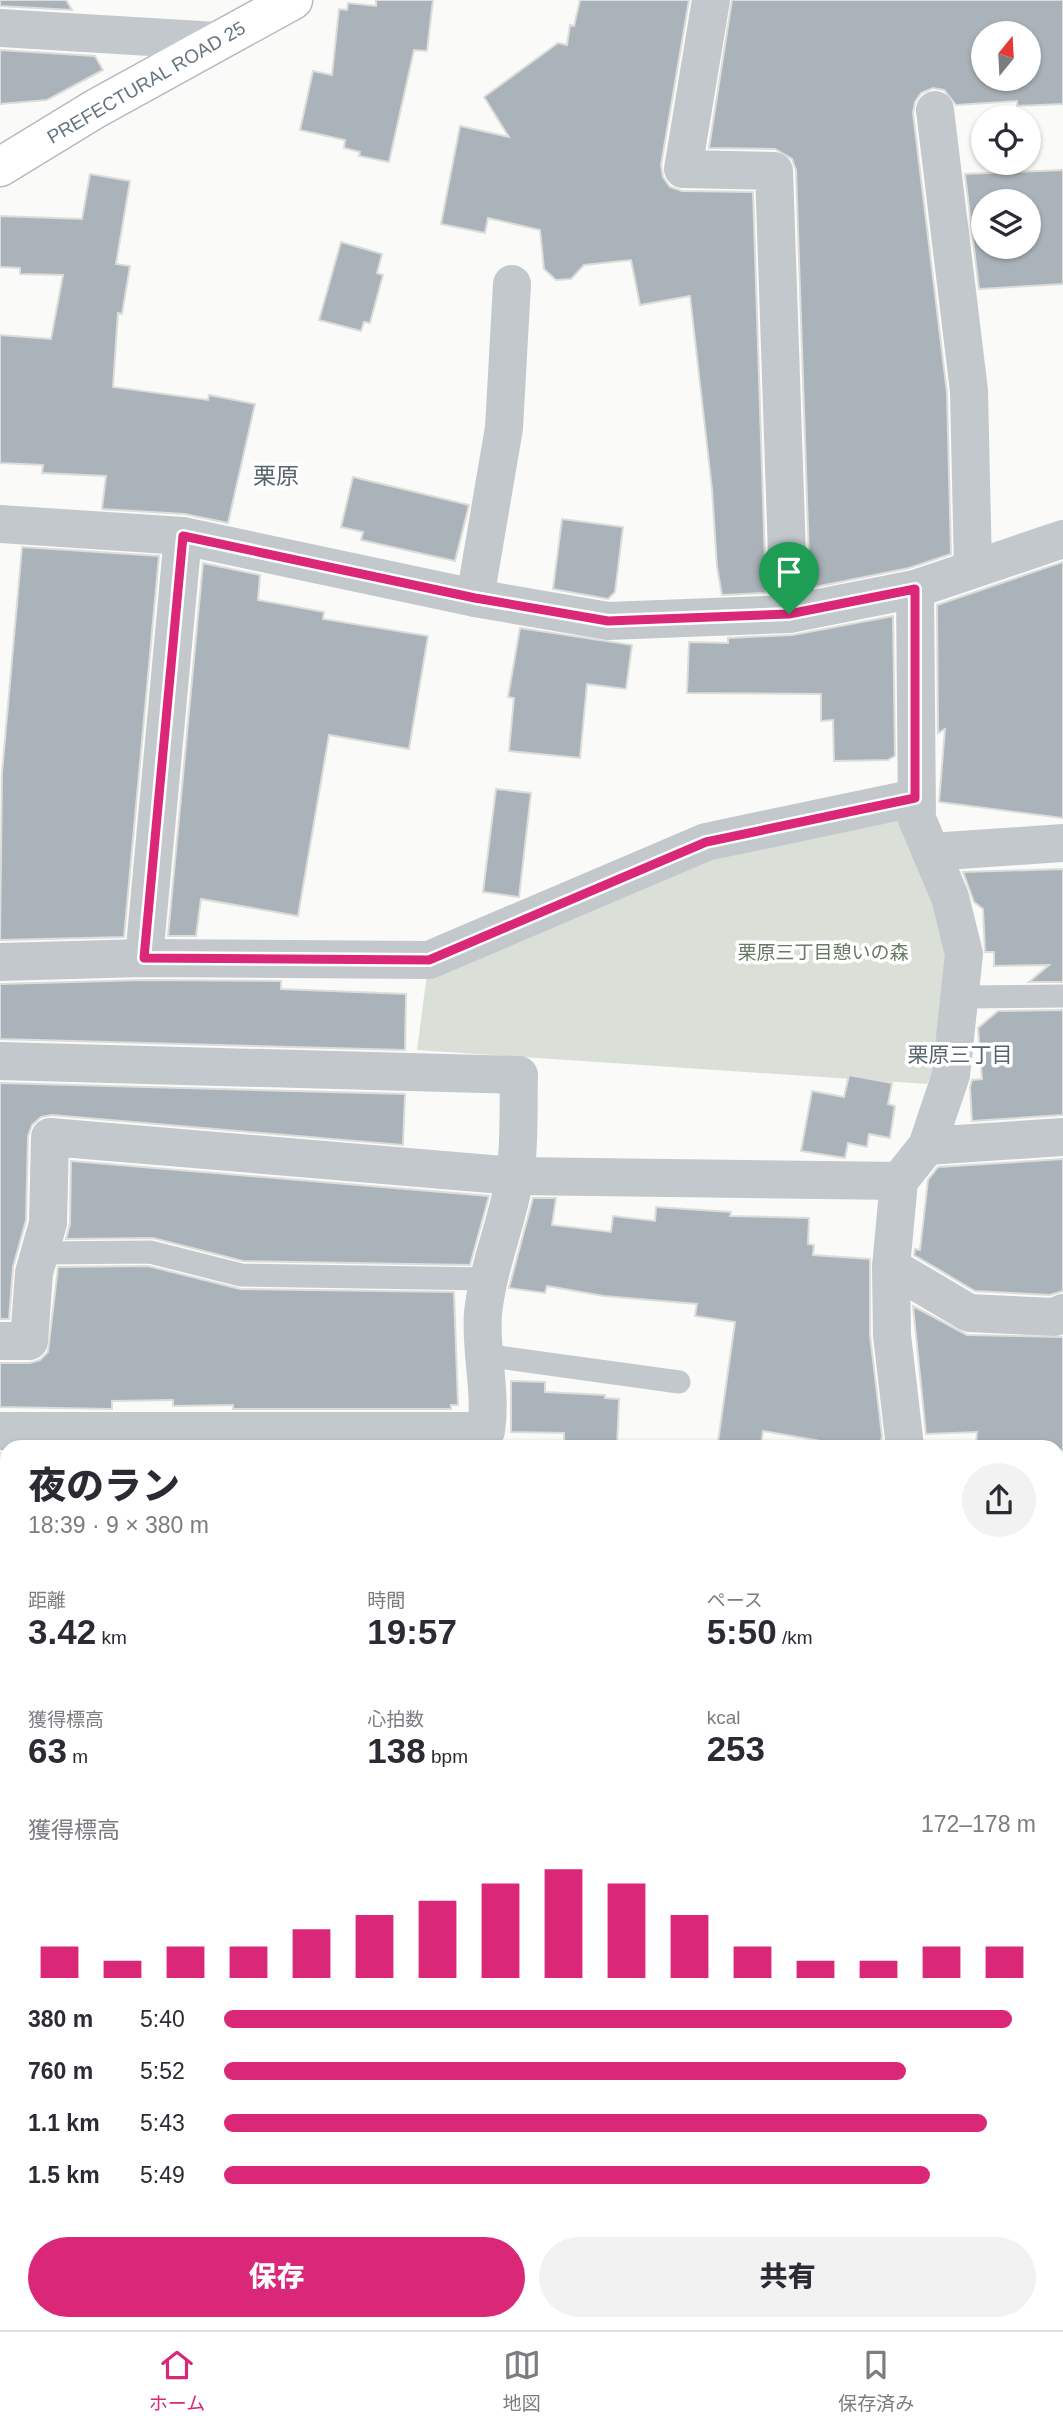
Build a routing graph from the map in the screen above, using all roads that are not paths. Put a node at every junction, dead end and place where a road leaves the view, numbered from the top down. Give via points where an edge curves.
1 (293, 0) edge
2 (711, 0) edge
3 (0, 28) edge
4 (217, 41) junction
5 (935, 110) dead end
6 (0, 167) edge
7 (512, 284) dead end
8 (0, 524) edge
9 (183, 536) junction
10 (1063, 540) edge
11 (973, 568) junction
12 (915, 589) junction
13 (475, 598) junction
14 (789, 614) junction
15 (915, 798) junction
16 (1063, 843) edge
17 (931, 852) junction
18 (144, 958) junction
19 (0, 961) edge
20 (1063, 996) edge
21 (960, 997) junction
22 (0, 1061) edge
23 (1063, 1138) edge
24 (927, 1146) junction
25 (515, 1176) junction
26 (899, 1181) junction
27 (40, 1252) junction
28 (891, 1267) junction
29 (488, 1279) junction
30 (1063, 1313) edge
31 (0, 1341) edge
32 (484, 1355) junction
33 (678, 1382) dead end
34 (0, 1431) edge
35 (904, 1440) edge

1 - 4 main road, PREFECTURAL ROAD 25
2 - 14 street via 683,169 774,170
3 - 4 street
4 - 6 main road, PREFECTURAL ROAD 25
5 - 11 street via 969,391
7 - 13 street via 504,428
8 - 9 street
9 - 13 street
9 - 18 street
10 - 11 street
11 - 12 street
12 - 14 street
12 - 15 street
13 - 14 street via 608,621
15 - 17 street via 917,819
15 - 18 street via 706,842 429,960
16 - 17 street
17 - 21 street via 950,897 964,954
18 - 19 street
20 - 21 lane
21 - 24 street via 951,1075
22 - 25 street via 519,1075
23 - 24 street
24 - 26 street
25 - 26 street
25 - 27 street via 50,1137 48,1223
25 - 29 street
26 - 28 street
27 - 29 lane via 150,1252 241,1275
27 - 31 street via 29,1341
28 - 30 street via 968,1313 1055,1317
28 - 35 street via 892,1335
29 - 32 street
32 - 33 lane
32 - 34 street via 490,1405 486,1431

